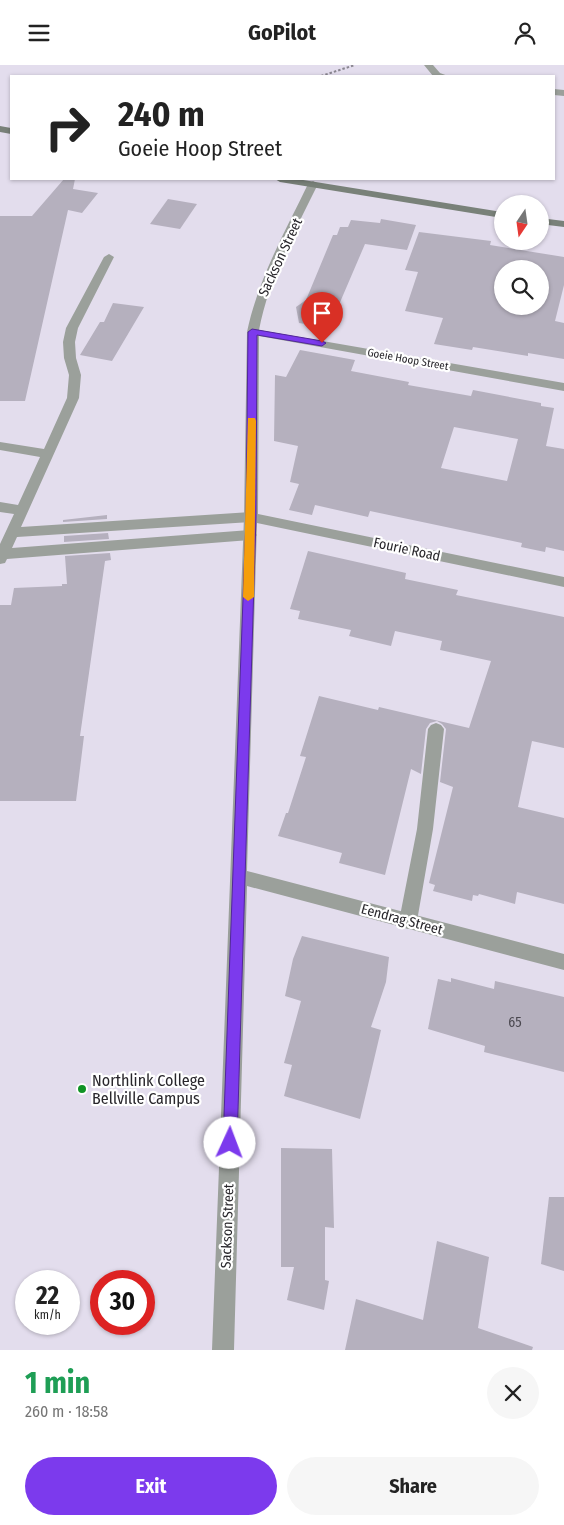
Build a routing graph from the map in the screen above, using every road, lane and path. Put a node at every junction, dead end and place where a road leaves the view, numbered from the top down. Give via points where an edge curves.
1 (355, 65) edge
2 (428, 65) edge
3 (324, 75) edge
4 (437, 75) edge
5 (286, 180) edge
6 (313, 185) junction
7 (494, 214) edge
8 (549, 222) edge
9 (564, 224) edge
10 (109, 257) dead end
11 (252, 332) junction
12 (564, 387) edge
13 (0, 446) edge
14 (48, 454) junction
15 (0, 507) edge
16 (22, 511) junction
17 (251, 517) junction
18 (13, 532) junction
19 (250, 535) junction
20 (1, 556) edge
21 (564, 582) edge
22 (436, 729) dead end
23 (239, 876) junction
24 (408, 921) junction
25 (564, 962) edge
26 (223, 1350) edge

1 - 3 path
2 - 4 street
5 - 6 street
6 - 7 street
6 - 11 street, Sackson Street via 268,278
8 - 9 street
10 - 14 street via 72,328 69,342 75,375 73,398
11 - 12 street, Goeie Hoop Street
11 - 17 street, Sackson Street
13 - 14 street
14 - 16 street
15 - 16 street
16 - 18 street
17 - 18 street, Fourie Road
17 - 19 street, Sackson Street
17 - 21 street, Fourie Road
18 - 20 street
19 - 20 street
19 - 23 street, Sackson Street
22 - 24 street via 425,829
23 - 24 street, Eendrag Street
23 - 26 street, Sackson Street
24 - 25 street, Eendrag Street

